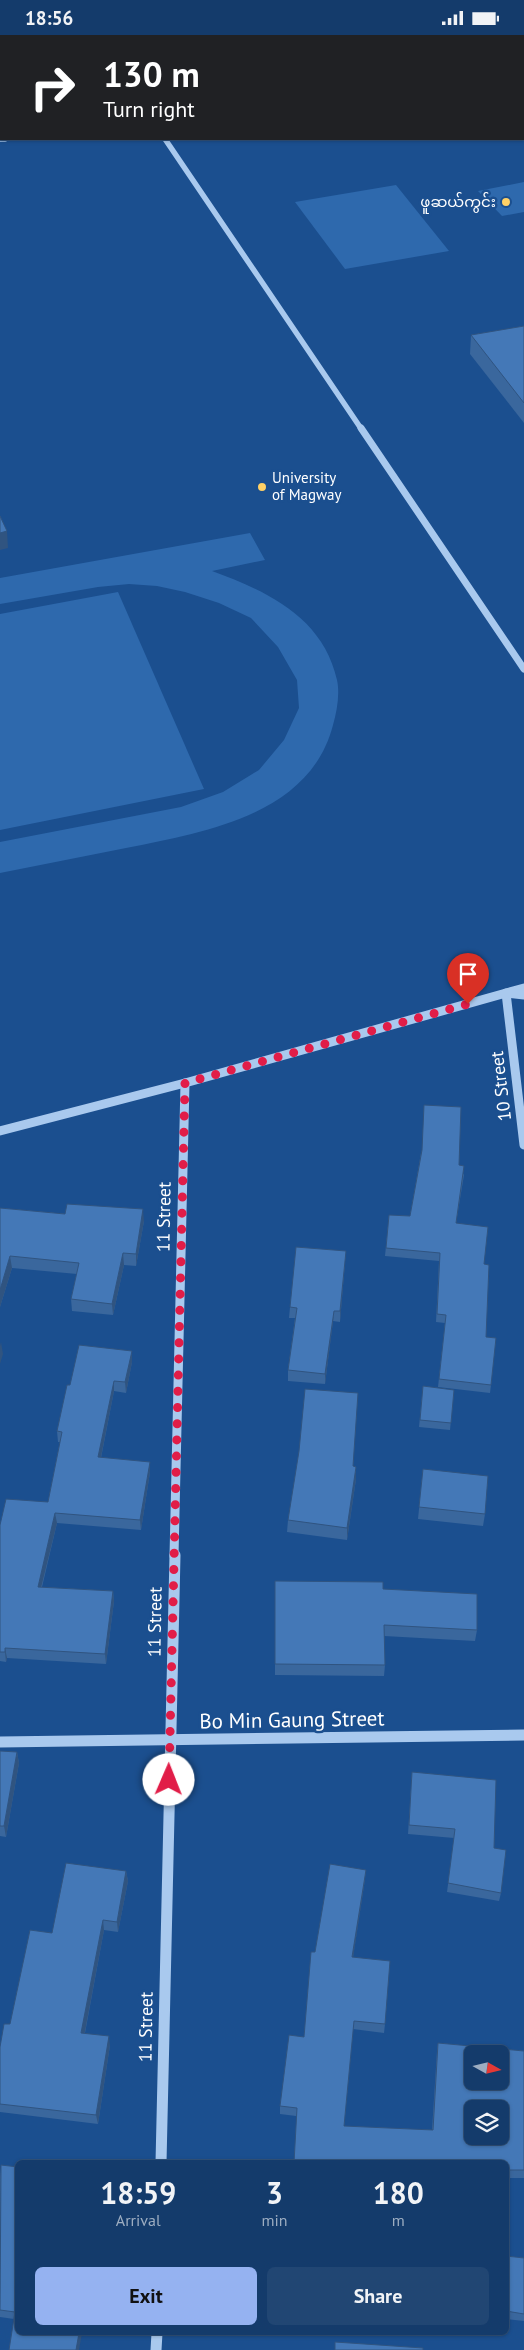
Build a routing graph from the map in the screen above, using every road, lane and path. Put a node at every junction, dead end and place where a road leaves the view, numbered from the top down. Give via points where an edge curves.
1 (166, 140) edge
2 (524, 669) edge
3 (524, 988) edge
4 (506, 993) junction
5 (524, 995) edge
6 (185, 1083) junction
7 (0, 1131) edge
8 (524, 1145) edge
9 (524, 1735) edge
10 (170, 1741) junction
11 (0, 1742) edge
12 (161, 2160) edge
13 (157, 2335) edge
14 (156, 2350) edge

1 - 2 street
3 - 4 street
4 - 5 street
4 - 6 street
4 - 8 street, 10 Street
6 - 7 street
6 - 10 street, 11 Street
9 - 10 street, Bo Min Gaung Street
10 - 11 street, Bo Min Gaung Street
10 - 12 street, 11 Street
13 - 14 street

